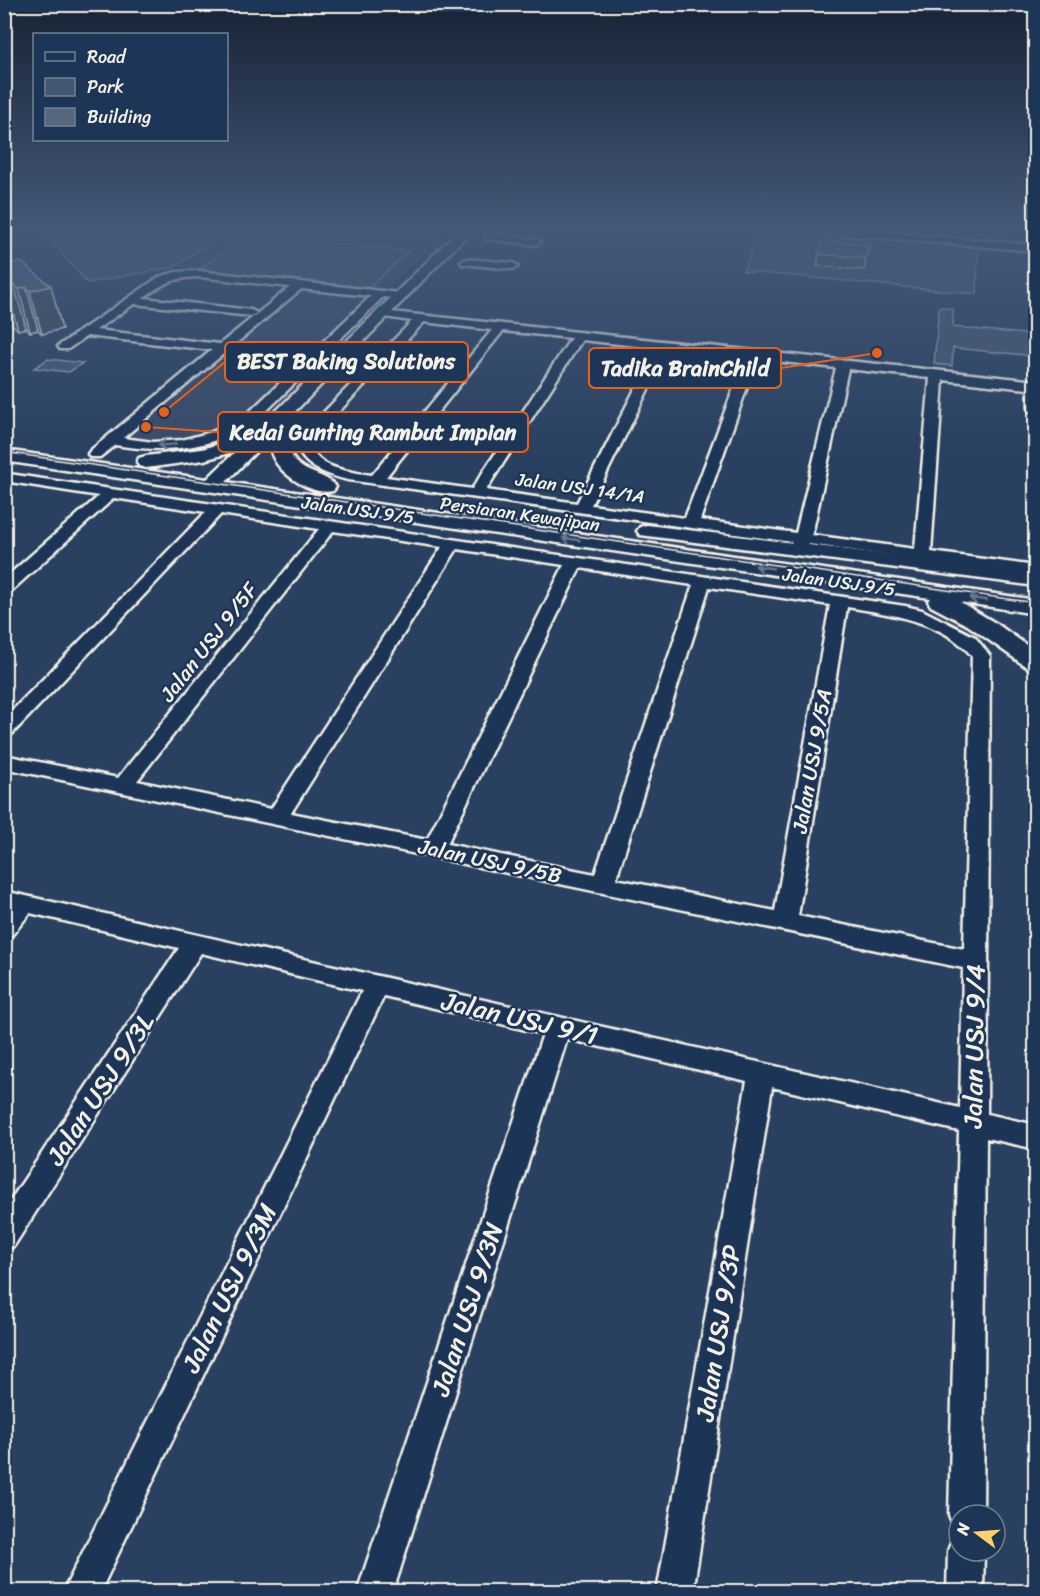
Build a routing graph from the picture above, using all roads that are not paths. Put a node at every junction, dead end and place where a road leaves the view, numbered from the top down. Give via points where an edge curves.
1 (125, 304) edge
2 (170, 304) edge
3 (276, 304) edge
4 (369, 304) edge
5 (396, 304) edge
6 (402, 304) edge
7 (251, 314) dead end
8 (390, 315) junction
9 (421, 318) junction
10 (500, 327) junction
11 (84, 332) junction
12 (579, 335) junction
13 (664, 345) junction
14 (64, 346) dead end
15 (223, 348) junction
16 (753, 354) junction
17 (843, 364) junction
18 (937, 375) junction
19 (1035, 385) edge
20 (1035, 410) edge
21 (271, 436) junction
22 (112, 440) junction
23 (4, 441) edge
24 (95, 454) junction
25 (4, 455) edge
26 (33, 459) junction
27 (146, 462) junction
28 (55, 463) junction
29 (7, 480) edge
30 (375, 480) junction
31 (227, 481) junction
32 (326, 487) junction
33 (110, 494) junction
34 (476, 494) junction
35 (582, 508) junction
36 (218, 509) junction
37 (422, 517) junction
38 (691, 523) junction
39 (329, 526) junction
40 (452, 544) junction
41 (795, 545) junction
42 (923, 556) junction
43 (882, 561) junction
44 (574, 562) junction
45 (1035, 571) edge
46 (1035, 580) edge
47 (703, 581) junction
48 (4, 588) edge
49 (1035, 593) edge
50 (839, 601) junction
51 (913, 601) junction
52 (1035, 607) edge
53 (1035, 663) edge
54 (4, 731) edge
55 (4, 761) edge
56 (123, 785) junction
57 (277, 817) junction
58 (434, 849) junction
59 (603, 884) junction
60 (15, 901) edge
61 (784, 922) junction
62 (4, 929) edge
63 (195, 943) junction
64 (976, 961) junction
65 (377, 985) junction
66 (558, 1027) junction
67 (761, 1074) junction
68 (973, 1123) junction
69 (1035, 1137) edge
70 (4, 1236) edge
71 (966, 1503) edge
72 (966, 1563) edge
73 (81, 1592) edge
74 (375, 1592) edge
75 (675, 1592) edge
76 (965, 1592) edge

1 - 11 street
2 - 7 street
3 - 15 street
4 -> 22 street via 249,421 176,445
5 - 8 main road
6 - 8 main road
8 - 9 street
8 - 21 main road
9 - 10 street
9 - 30 street, Jalan USJ 14/1A via 304,440 318,466
10 - 12 street
10 - 30 street
11 - 14 street
11 - 15 street
12 - 13 street
12 - 34 street
13 - 16 street
13 - 35 street
15 - 22 street
16 - 17 street
16 - 38 street
17 - 18 street
17 - 41 street
18 - 19 street
18 - 42 street
19 - 20 street
21 - 27 main road via 219,451
21 - 31 main road
21 - 32 main road via 282,459 299,475
22 - 24 street
23 - 24 main road, Persiaran Kewajipan
24 - 27 main road, Persiaran Kewajipan
25 - 26 main road, Persiaran Kewajipan
26 - 28 main road, Persiaran Kewajipan
26 - 29 street
27 - 31 main road, Persiaran Kewajipan
28 - 31 main road, Persiaran Kewajipan
28 - 37 main road, Persiaran Kewajipan via 183,489
29 - 33 street, Jalan USJ 9/5
30 - 34 street, Jalan USJ 14/1A
31 - 32 main road, Persiaran Kewajipan
31 - 37 main road, Persiaran Kewajipan
32 - 41 main road, Persiaran Kewajipan
33 - 36 street, Jalan USJ 9/5
33 - 48 street
34 - 35 street, Jalan USJ 14/1A
35 - 38 street, Jalan USJ 14/1A
36 - 39 street, Jalan USJ 9/5
36 - 54 street
51 -> 37 main road, Persiaran Kewajipan
38 - 41 street, Jalan USJ 14/1A
39 - 40 street, Jalan USJ 9/5
39 - 56 street, Jalan USJ 9/5F
40 - 44 street, Jalan USJ 9/5
40 - 57 street
41 - 42 street, Jalan USJ 14/1A
41 - 43 main road, Persiaran Kewajipan
42 - 45 street, Jalan USJ 14/1A
43 - 46 main road, Persiaran Kewajipan
43 - 49 main road via 933,574 1022,587
44 - 47 street, Jalan USJ 9/5
44 - 58 street
47 - 50 street, Jalan USJ 9/5
47 - 59 street
50 - 51 street, Jalan USJ 9/5
50 - 61 street, Jalan USJ 9/5A
52 -> 51 main road, Persiaran Kewajipan
51 - 53 main road via 966,614
51 - 64 street, Jalan USJ 9/4 via 969,641 981,656
55 - 56 street, Jalan USJ 9/5B
56 - 57 street, Jalan USJ 9/5B
57 - 58 street, Jalan USJ 9/5B
58 - 59 street, Jalan USJ 9/5B
59 - 61 street, Jalan USJ 9/5B
60 - 62 street
60 - 63 street, Jalan USJ 9/1
61 - 64 street, Jalan USJ 9/5B
63 - 65 street, Jalan USJ 9/1
63 - 70 street, Jalan USJ 9/3L
64 - 68 street, Jalan USJ 9/4
65 - 66 street, Jalan USJ 9/1
65 - 73 street, Jalan USJ 9/3M
66 - 67 street, Jalan USJ 9/1
66 - 74 street, Jalan USJ 9/3N
67 - 68 street, Jalan USJ 9/1
67 - 75 street, Jalan USJ 9/3P
68 - 69 street, Jalan USJ 9/1
68 - 71 street, Jalan USJ 9/4
72 - 76 street

